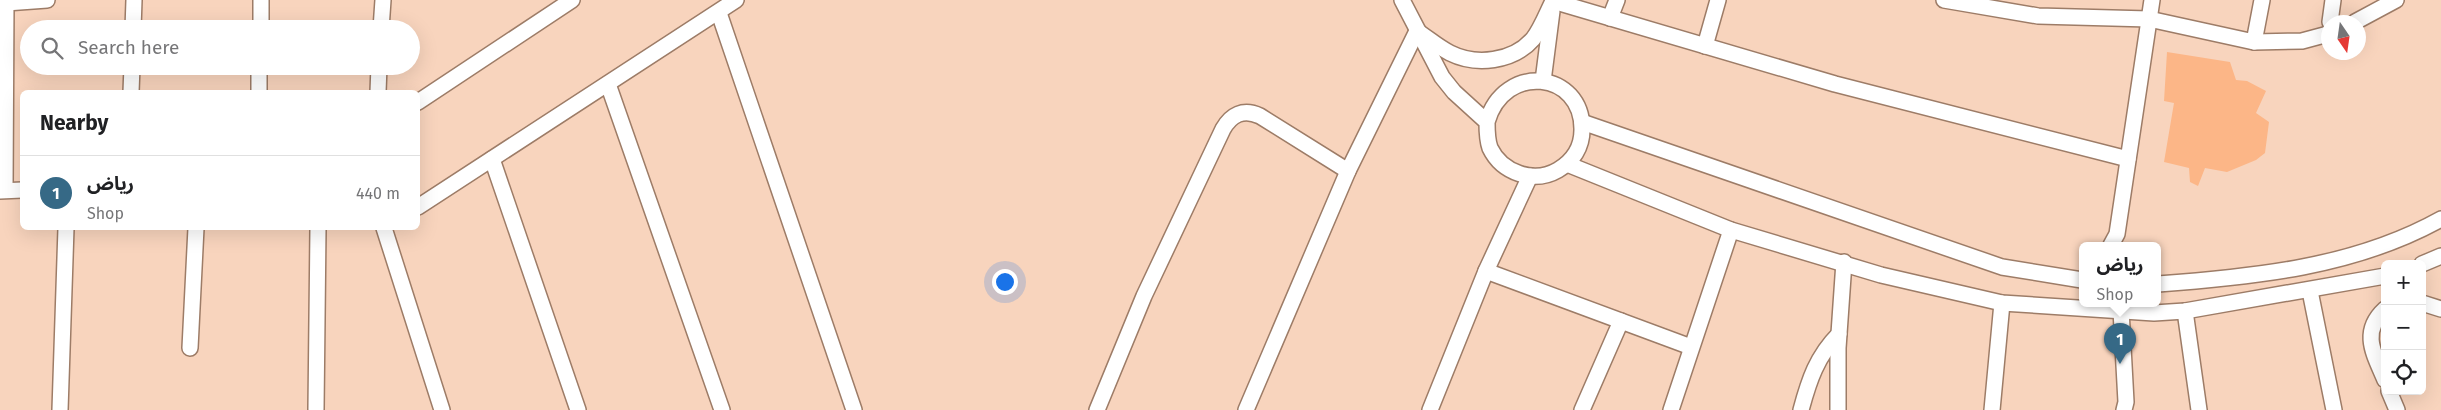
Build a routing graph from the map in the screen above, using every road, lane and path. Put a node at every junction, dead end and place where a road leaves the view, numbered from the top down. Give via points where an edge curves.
1 (47, 0) edge
2 (134, 0) edge
3 (262, 0) edge
4 (383, 0) edge
5 (572, 0) edge
6 (736, 0) edge
7 (1402, 0) edge
8 (1617, 0) edge
9 (1718, 0) edge
10 (1944, 0) edge
11 (2152, 0) edge
12 (2262, 0) edge
13 (2333, 0) edge
14 (2396, 0) edge
15 (1553, 1) edge
16 (6, 2) edge
17 (719, 12) junction
18 (2330, 15) edge
19 (2366, 16) edge
20 (1610, 18) junction
21 (2149, 18) junction
22 (133, 20) edge
23 (261, 20) edge
24 (382, 20) edge
25 (1418, 31) junction
26 (2321, 33) edge
27 (2254, 42) junction
28 (1705, 46) junction
29 (132, 75) edge
30 (259, 75) edge
31 (379, 75) edge
32 (1543, 81) junction
33 (608, 84) junction
34 (131, 90) edge
35 (259, 90) edge
36 (378, 90) edge
37 (420, 101) edge
38 (1487, 122) junction
39 (1582, 122) junction
40 (492, 159) junction
41 (2128, 159) junction
42 (1567, 164) junction
43 (1348, 171) junction
44 (1530, 176) junction
45 (20, 190) edge
46 (3, 191) edge
47 (420, 206) edge
48 (2441, 219) edge
49 (66, 230) edge
50 (196, 230) edge
51 (318, 230) edge
52 (384, 230) edge
53 (1732, 230) junction
54 (2117, 241) edge
55 (2441, 256) edge
56 (1844, 262) junction
57 (2426, 262) edge
58 (1486, 270) junction
59 (2079, 277) edge
60 (2381, 277) edge
61 (2161, 284) edge
62 (2310, 290) junction
63 (2002, 302) junction
64 (2426, 304) edge
65 (2441, 309) edge
66 (2121, 310) junction
67 (2185, 310) junction
68 (2381, 312) edge
69 (1621, 321) junction
70 (1839, 334) junction
71 (1691, 347) junction
72 (190, 348) dead end
73 (2381, 371) edge
74 (2391, 395) edge
75 (316, 409) edge
76 (1996, 409) edge
77 (60, 410) edge
78 (442, 410) edge
79 (578, 410) edge
80 (722, 410) edge
81 (854, 410) edge
82 (1097, 410) edge
83 (1246, 410) edge
84 (1430, 410) edge
85 (1582, 410) edge
86 (1671, 410) edge
87 (1801, 410) edge
88 (1838, 410) edge
89 (2124, 410) edge
90 (2199, 410) edge
91 (2334, 410) edge
92 (2397, 410) edge

1 - 16 street
2 - 22 street
3 - 23 street
4 - 24 street
5 - 37 street
6 - 17 street
7 - 25 street
8 - 20 street
9 - 28 street
10 - 21 street via 2038,16
11 - 21 street
12 - 27 street
13 - 18 street
14 - 19 street
15 - 20 street
15 - 25 street via 1533,39 1502,58 1466,59 1450,53
15 - 32 street
16 - 46 street
17 - 33 street
17 - 81 street
20 - 28 street
21 - 27 street
21 - 41 street
25 - 38 street via 1442,78
25 - 43 street
26 - 27 street via 2302,41
28 - 41 street via 1835,84
29 - 34 street
30 - 35 street
31 - 36 street
32 - 38 street via 1518,84 1506,90 1490,109
32 - 39 street via 1569,95 1578,107
33 - 40 street
33 - 80 street
38 - 44 street via 1490,147 1497,158 1511,170
39 - 42 street via 1579,147
39 - 59 street via 2002,267
40 - 47 street
40 - 79 street
41 - 54 street
42 - 44 street via 1556,172
42 - 53 street
43 - 82 street via 1260,116 1245,112 1232,118 1223,130 1144,296
43 - 83 street
44 - 58 street
45 - 46 street
48 - 61 street via 2398,238 2320,263 2240,277
49 - 77 street
50 - 72 street
51 - 75 street
52 - 78 street
53 - 56 street
53 - 71 street
55 - 57 street
56 - 63 street via 1881,275
56 - 70 street
58 - 69 street
58 - 84 street
60 - 62 street
62 - 67 street
62 - 91 street
63 - 66 street
63 - 76 street
64 - 65 street
66 - 67 street
66 - 89 street
67 - 90 street
68 - 73 street via 2371,328 2374,354
69 - 71 street
69 - 85 street
70 - 87 street via 1817,361
70 - 88 street
71 - 86 street
74 - 92 street

